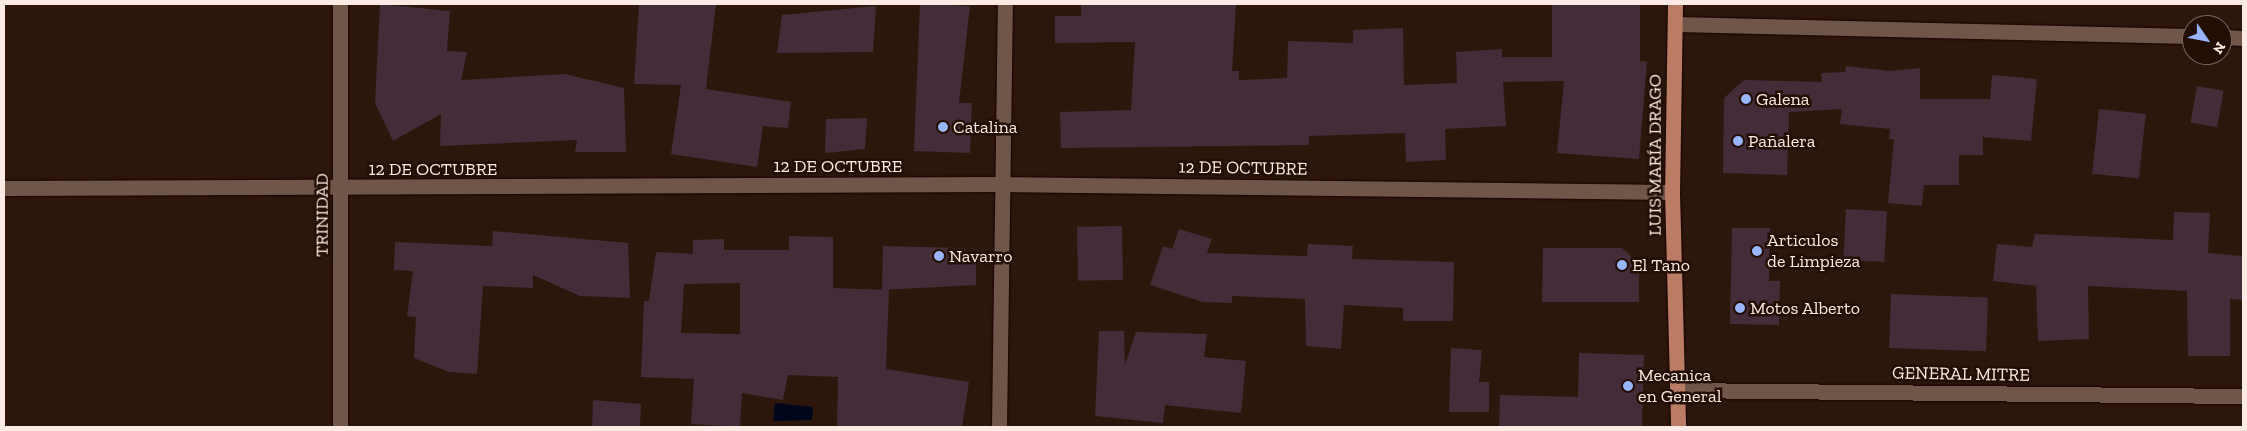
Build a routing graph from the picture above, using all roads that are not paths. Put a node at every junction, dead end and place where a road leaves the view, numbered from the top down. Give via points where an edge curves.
1 (340, 4) edge
2 (1005, 4) edge
3 (1675, 4) edge
4 (1675, 24) junction
5 (2182, 36) edge
6 (1002, 184) junction
7 (4, 188) edge
8 (341, 188) junction
9 (1672, 192) junction
10 (1677, 390) junction
11 (2243, 396) edge
12 (340, 427) edge
13 (999, 427) edge
14 (1678, 427) edge

1 - 8 street, TRINIDAD
2 - 6 street
3 - 4 main road, LUIS MARÍA DRAGO
4 - 5 street
4 - 9 main road, LUIS MARÍA DRAGO
6 - 8 street, 12 DE OCTUBRE
6 - 9 street, 12 DE OCTUBRE
6 - 13 street
7 - 8 street, 12 DE OCTUBRE
8 - 12 street, TRINIDAD
9 - 10 main road, LUIS MARÍA DRAGO
10 - 11 street, GENERAL MITRE
10 - 14 main road, LUIS MARÍA DRAGO

